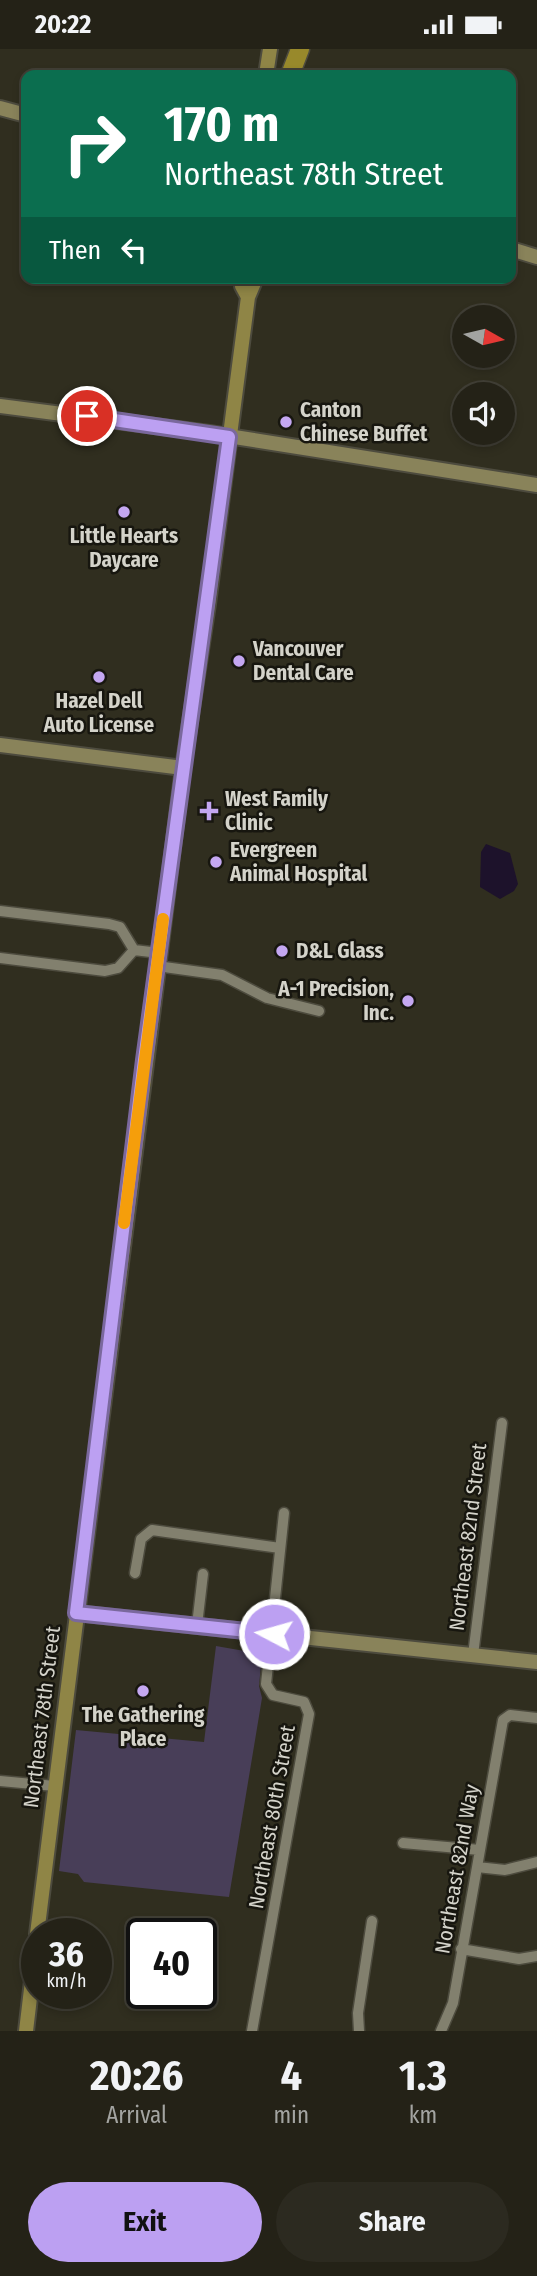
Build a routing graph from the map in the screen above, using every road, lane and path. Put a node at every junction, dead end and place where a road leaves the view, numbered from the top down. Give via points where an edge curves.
1 (270, 49) edge
2 (294, 49) edge
3 (300, 49) edge
4 (267, 70) edge
5 (291, 70) edge
6 (292, 70) edge
7 (0, 108) edge
8 (21, 114) edge
9 (516, 251) edge
10 (537, 257) edge
11 (243, 284) edge
12 (253, 284) edge
13 (248, 297) junction
14 (0, 406) edge
15 (229, 437) junction
16 (537, 485) edge
17 (0, 745) edge
18 (183, 768) junction
19 (0, 911) edge
20 (134, 950) junction
21 (0, 958) edge
22 (158, 959) junction
23 (319, 1011) dead end
24 (502, 1423) dead end
25 (285, 1513) dead end
26 (279, 1548) junction
27 (135, 1573) dead end
28 (203, 1574) dead end
29 (76, 1613) junction
30 (197, 1625) junction
31 (274, 1634) junction
32 (473, 1655) junction
33 (537, 1662) edge
34 (537, 1718) edge
35 (0, 1781) edge
36 (55, 1786) junction
37 (403, 1843) dead end
38 (480, 1850) junction
39 (537, 1862) edge
40 (477, 1867) junction
41 (39, 1918) edge
42 (372, 1921) dead end
43 (461, 1949) junction
44 (537, 1956) edge
45 (29, 2009) edge
46 (442, 2030) edge
47 (26, 2031) edge
48 (253, 2031) edge
49 (359, 2031) edge

1 - 4 main road
2 - 5 main road
3 - 6 highway
7 - 8 street
9 - 10 street
11 - 13 main road, Northeast 78th Street
12 - 13 main road, Northeast 78th Street
13 - 15 main road, Northeast 78th Street
14 - 15 street
15 - 16 street
15 - 18 main road, Northeast 78th Street
17 - 18 street
18 - 22 main road, Northeast 78th Street
19 - 20 street via 120,927
20 - 21 street via 118,968 105,971
20 - 22 street
22 - 23 street via 222,975 267,998
22 - 29 main road, Northeast 78th Street
24 - 32 street, Northeast 82nd Street
25 - 26 street, Northeast 80th Street
26 - 27 street via 152,1530 141,1539
26 - 31 street, Northeast 80th Street
28 - 30 street
29 - 30 street
29 - 36 main road, Northeast 78th Street
30 - 31 street
31 - 32 street
31 - 48 street, Northeast 80th Street via 267,1690 304,1702 310,1711
32 - 33 street
34 - 38 street, Northeast 82nd Way via 505,1716
35 - 36 street
36 - 41 main road, Northeast 78th Street
37 - 38 street
38 - 40 street, Northeast 82nd Way
39 - 40 street via 505,1870
40 - 43 street, Northeast 82nd Way
42 - 49 street
43 - 44 street via 519,1959
43 - 46 street, Northeast 82nd Way via 453,2003
45 - 47 main road

